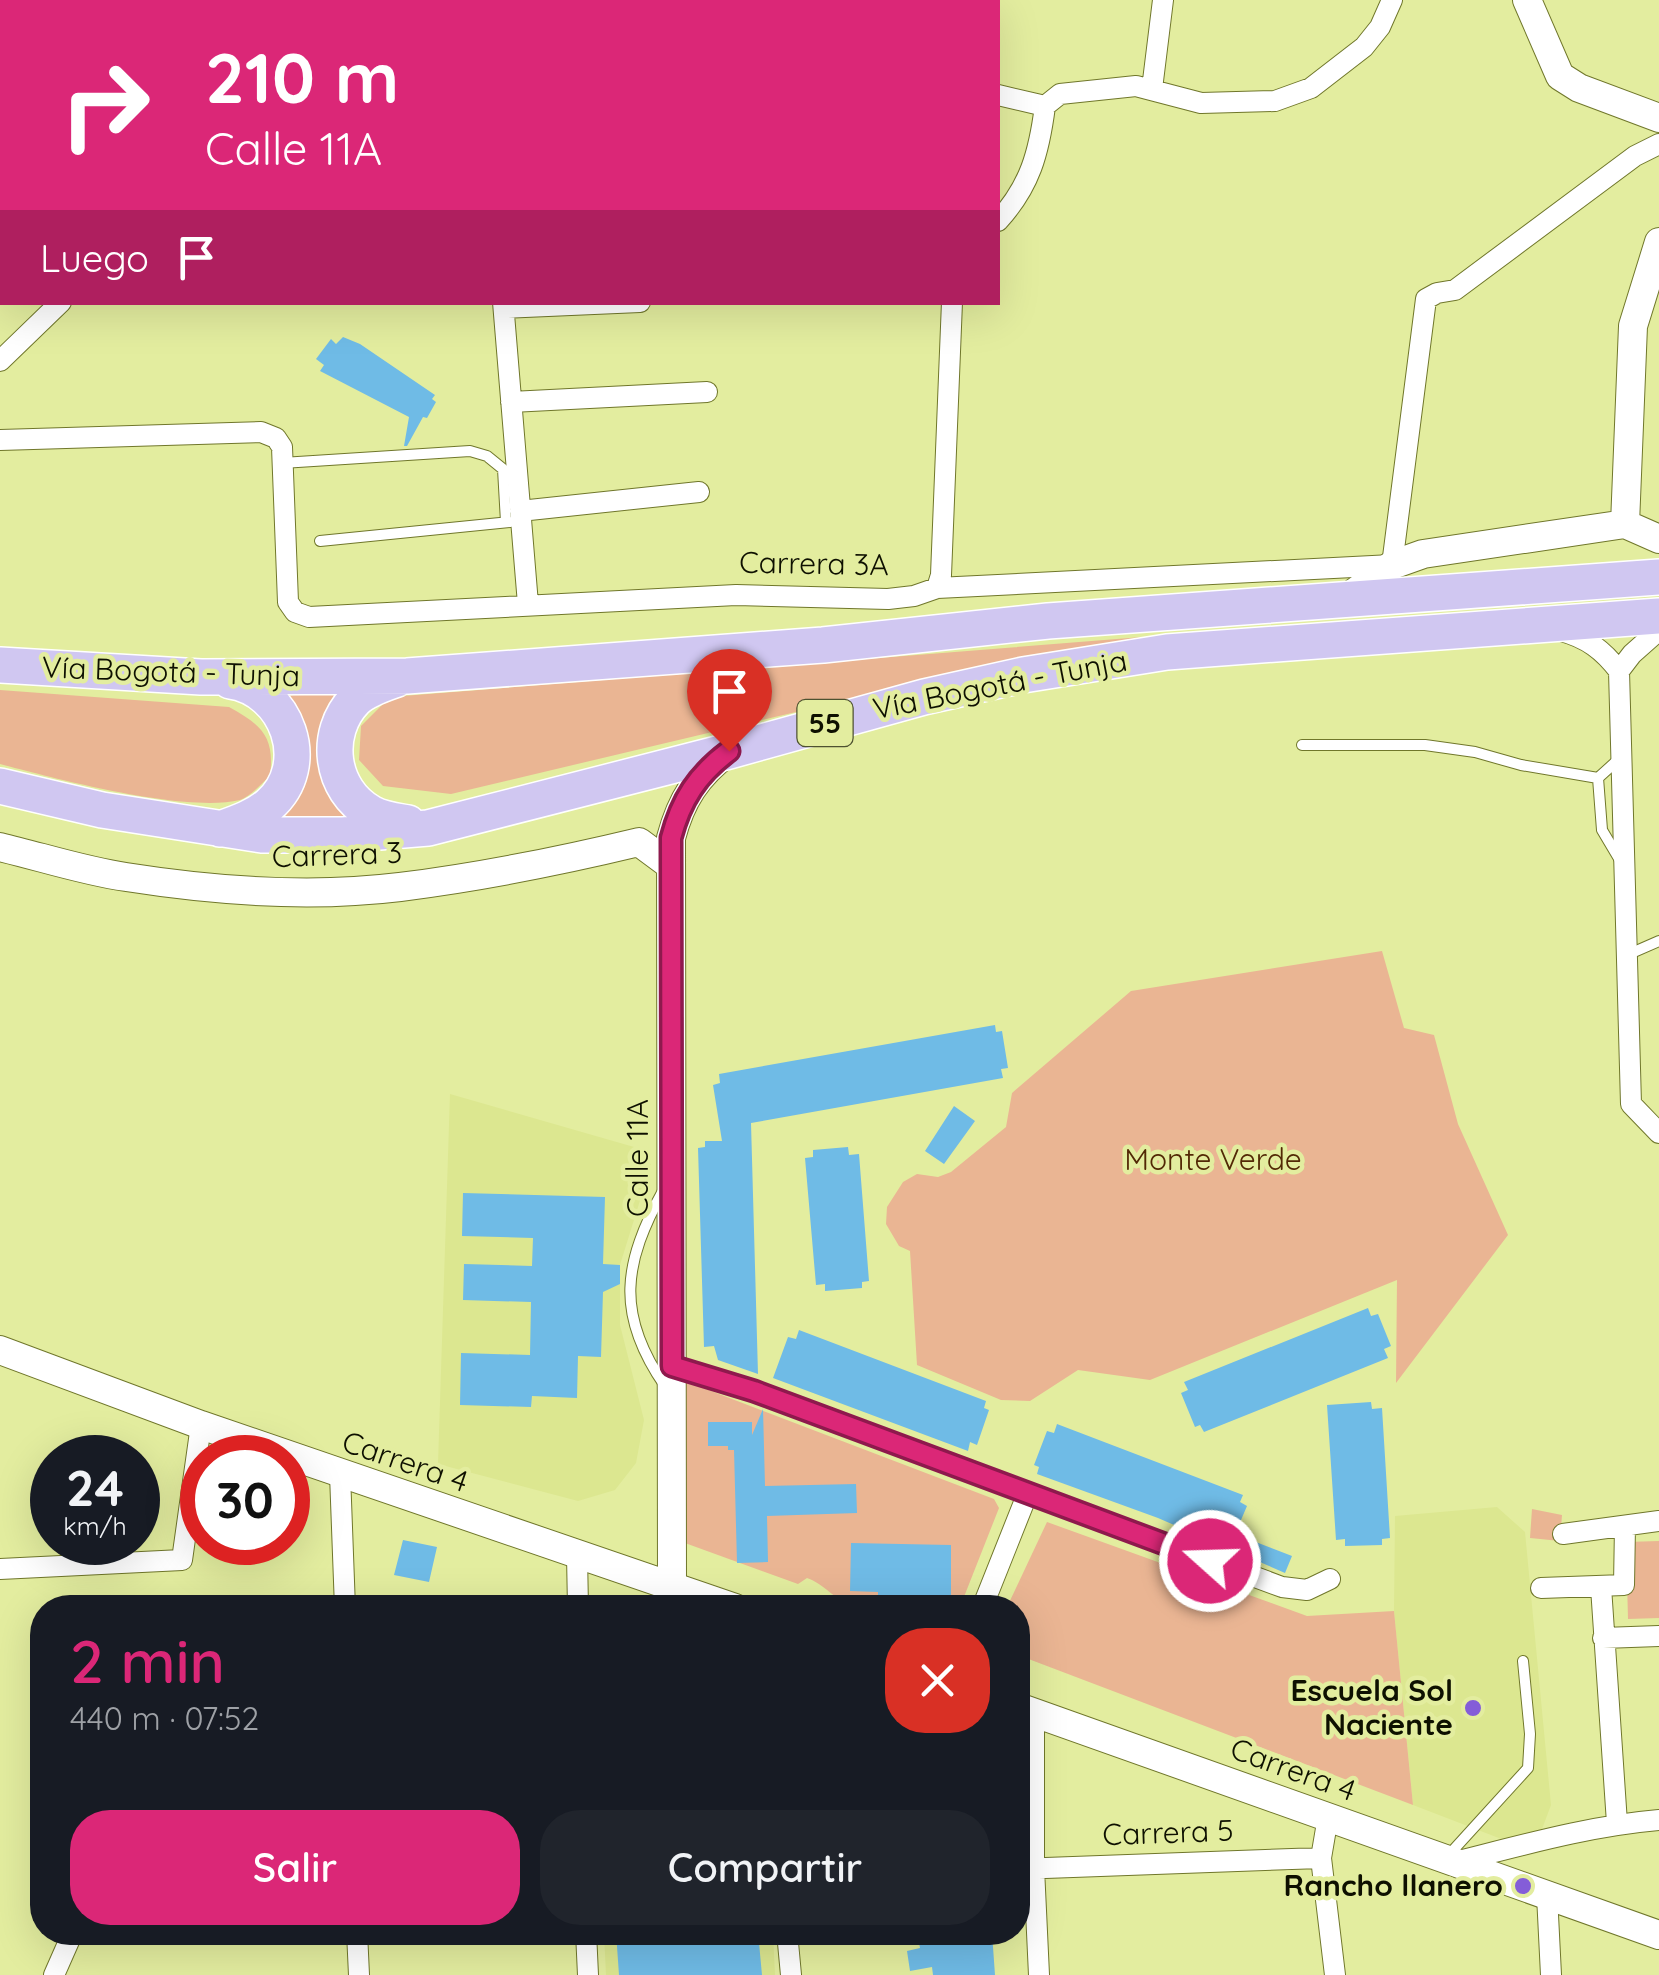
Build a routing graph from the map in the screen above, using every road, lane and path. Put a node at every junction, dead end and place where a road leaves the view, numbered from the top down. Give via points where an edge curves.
1 (1162, 0) edge
2 (1392, 0) edge
3 (1527, 0) edge
4 (1152, 88) junction
5 (1000, 95) edge
6 (1045, 106) junction
7 (1659, 118) edge
8 (1659, 144) edge
9 (1000, 219) edge
10 (1659, 242) edge
11 (33, 305) edge
12 (57, 305) edge
13 (504, 305) edge
14 (952, 305) edge
15 (36, 324) junction
16 (0, 360) edge
17 (706, 392) dead end
18 (511, 402) junction
19 (0, 440) edge
20 (282, 463) junction
21 (699, 492) dead end
22 (516, 518) junction
23 (1625, 524) junction
24 (1659, 539) edge
25 (320, 540) dead end
26 (1392, 565) junction
27 (1659, 577) edge
28 (937, 588) junction
29 (1344, 600) junction
30 (528, 604) junction
31 (1659, 616) edge
32 (1541, 626) junction
33 (1659, 630) edge
34 (0, 665) edge
35 (1619, 672) junction
36 (407, 676) junction
37 (201, 677) junction
38 (1302, 745) dead end
39 (729, 751) junction
40 (1620, 759) junction
41 (1598, 778) junction
42 (0, 786) edge
43 (428, 828) junction
44 (219, 829) junction
45 (0, 847) edge
46 (1622, 863) junction
47 (670, 864) junction
48 (1659, 941) edge
49 (1626, 956) junction
50 (1659, 1133) edge
51 (666, 1174) junction
52 (0, 1352) edge
53 (672, 1366) junction
54 (672, 1396) junction
55 (200, 1425) junction
56 (340, 1474) junction
57 (1027, 1495) junction
58 (1659, 1520) edge
59 (1625, 1526) junction
60 (1562, 1534) dead end
61 (576, 1555) junction
62 (0, 1569) edge
63 (1330, 1579) dead end
64 (672, 1586) junction
65 (1601, 1587) junction
66 (1542, 1588) dead end
67 (345, 1595) edge
68 (578, 1595) edge
69 (698, 1595) edge
70 (987, 1595) edge
71 (1659, 1636) edge
72 (1603, 1638) junction
73 (1523, 1661) dead end
74 (1030, 1711) edge
75 (1328, 1817) junction
76 (1659, 1820) edge
77 (1616, 1824) junction
78 (1321, 1858) junction
79 (1450, 1861) junction
80 (1030, 1868) edge
81 (1547, 1894) junction
82 (1030, 1901) edge
83 (1659, 1935) edge
84 (67, 1945) edge
85 (358, 1945) edge
86 (587, 1945) edge
87 (788, 1945) edge
88 (54, 1975) edge
89 (359, 1975) edge
90 (588, 1975) edge
91 (790, 1975) edge
92 (1039, 1975) edge
93 (1334, 1975) edge
94 (1550, 1975) edge

1 - 4 street
2 - 4 street via 1364,48 1311,88 1275,101 1201,103
3 - 7 street via 1560,76
4 - 6 street via 1060,94
5 - 6 street
6 - 9 street via 1032,173
8 - 26 street via 1454,290 1424,303
10 - 23 street via 1633,326
11 - 15 street
12 - 15 street
13 - 18 street
14 - 28 street
15 - 16 street
17 - 18 street
18 - 22 street
19 - 20 street via 261,432 276,438
20 - 22 lane via 470,451 504,469
20 - 30 street, Carrera 3A via 288,602 295,612 309,617
21 - 22 street
22 - 25 lane
22 - 30 street
23 - 24 street
23 - 26 street, Carrera 3A via 1422,554
26 - 28 street, Carrera 3A
26 - 29 street, Carrera 3A
27 - 29 highway, Vía Bogotá - Tunja
28 - 30 street, Carrera 3A via 888,599 769,594
29 - 36 highway, Vía Bogotá - Tunja
31 - 32 highway, Vía Bogotá - Tunja / 55
32 - 35 street via 1583,637
32 - 39 highway, Vía Bogotá - Tunja / 55 via 1149,655 924,696
33 - 35 street
34 - 37 highway, Vía Bogotá - Tunja
35 - 40 street
36 - 37 highway, Vía Bogotá - Tunja
36 - 43 highway via 357,698 340,720 337,773 372,814
37 - 44 highway via 264,694 291,736 285,784 270,804
38 - 41 lane via 1425,745
39 - 43 highway, Vía Bogotá - Tunja / 55
39 - 47 street, Calle 11A via 690,788 671,838
40 - 41 lane
40 - 46 street
41 - 46 lane via 1602,830
42 - 44 highway, Vía Bogotá - Tunja / 55
43 - 44 highway, Vía Bogotá - Tunja / 55 via 343,835
45 - 47 street, Carrera 3 via 124,877 298,892 398,888 639,842
46 - 49 street
47 - 51 street, Calle 11A
48 - 49 lane
49 - 50 street via 1631,1104
51 - 53 street, Calle 11A
51 - 54 lane via 630,1285 640,1347
52 - 55 street, Carrera 4
53 - 54 street, Calle 11A
53 - 57 street
54 - 64 street, Calle 11A
55 - 56 street, Carrera 4
55 - 62 street via 182,1560
56 - 61 street, Carrera 4
56 - 67 street
57 - 63 street via 1249,1567 1282,1587 1306,1590
57 - 70 street
58 - 59 street
59 - 60 street
59 - 65 street via 1624,1585
61 - 64 street, Carrera 4
61 - 68 street
64 - 69 street, Carrera 4
65 - 66 street
65 - 72 street
71 - 72 street
72 - 77 street
73 - 79 lane via 1528,1768
74 - 75 street, Carrera 4
75 - 78 street
75 - 79 street, Carrera 4
76 - 77 street
77 - 79 street
78 - 80 street, Carrera 5
78 - 93 street
79 - 81 street, Carrera 4
81 - 83 street, Carrera 4
81 - 94 street
82 - 92 street
84 - 88 street
85 - 89 street
86 - 90 street
87 - 91 street

